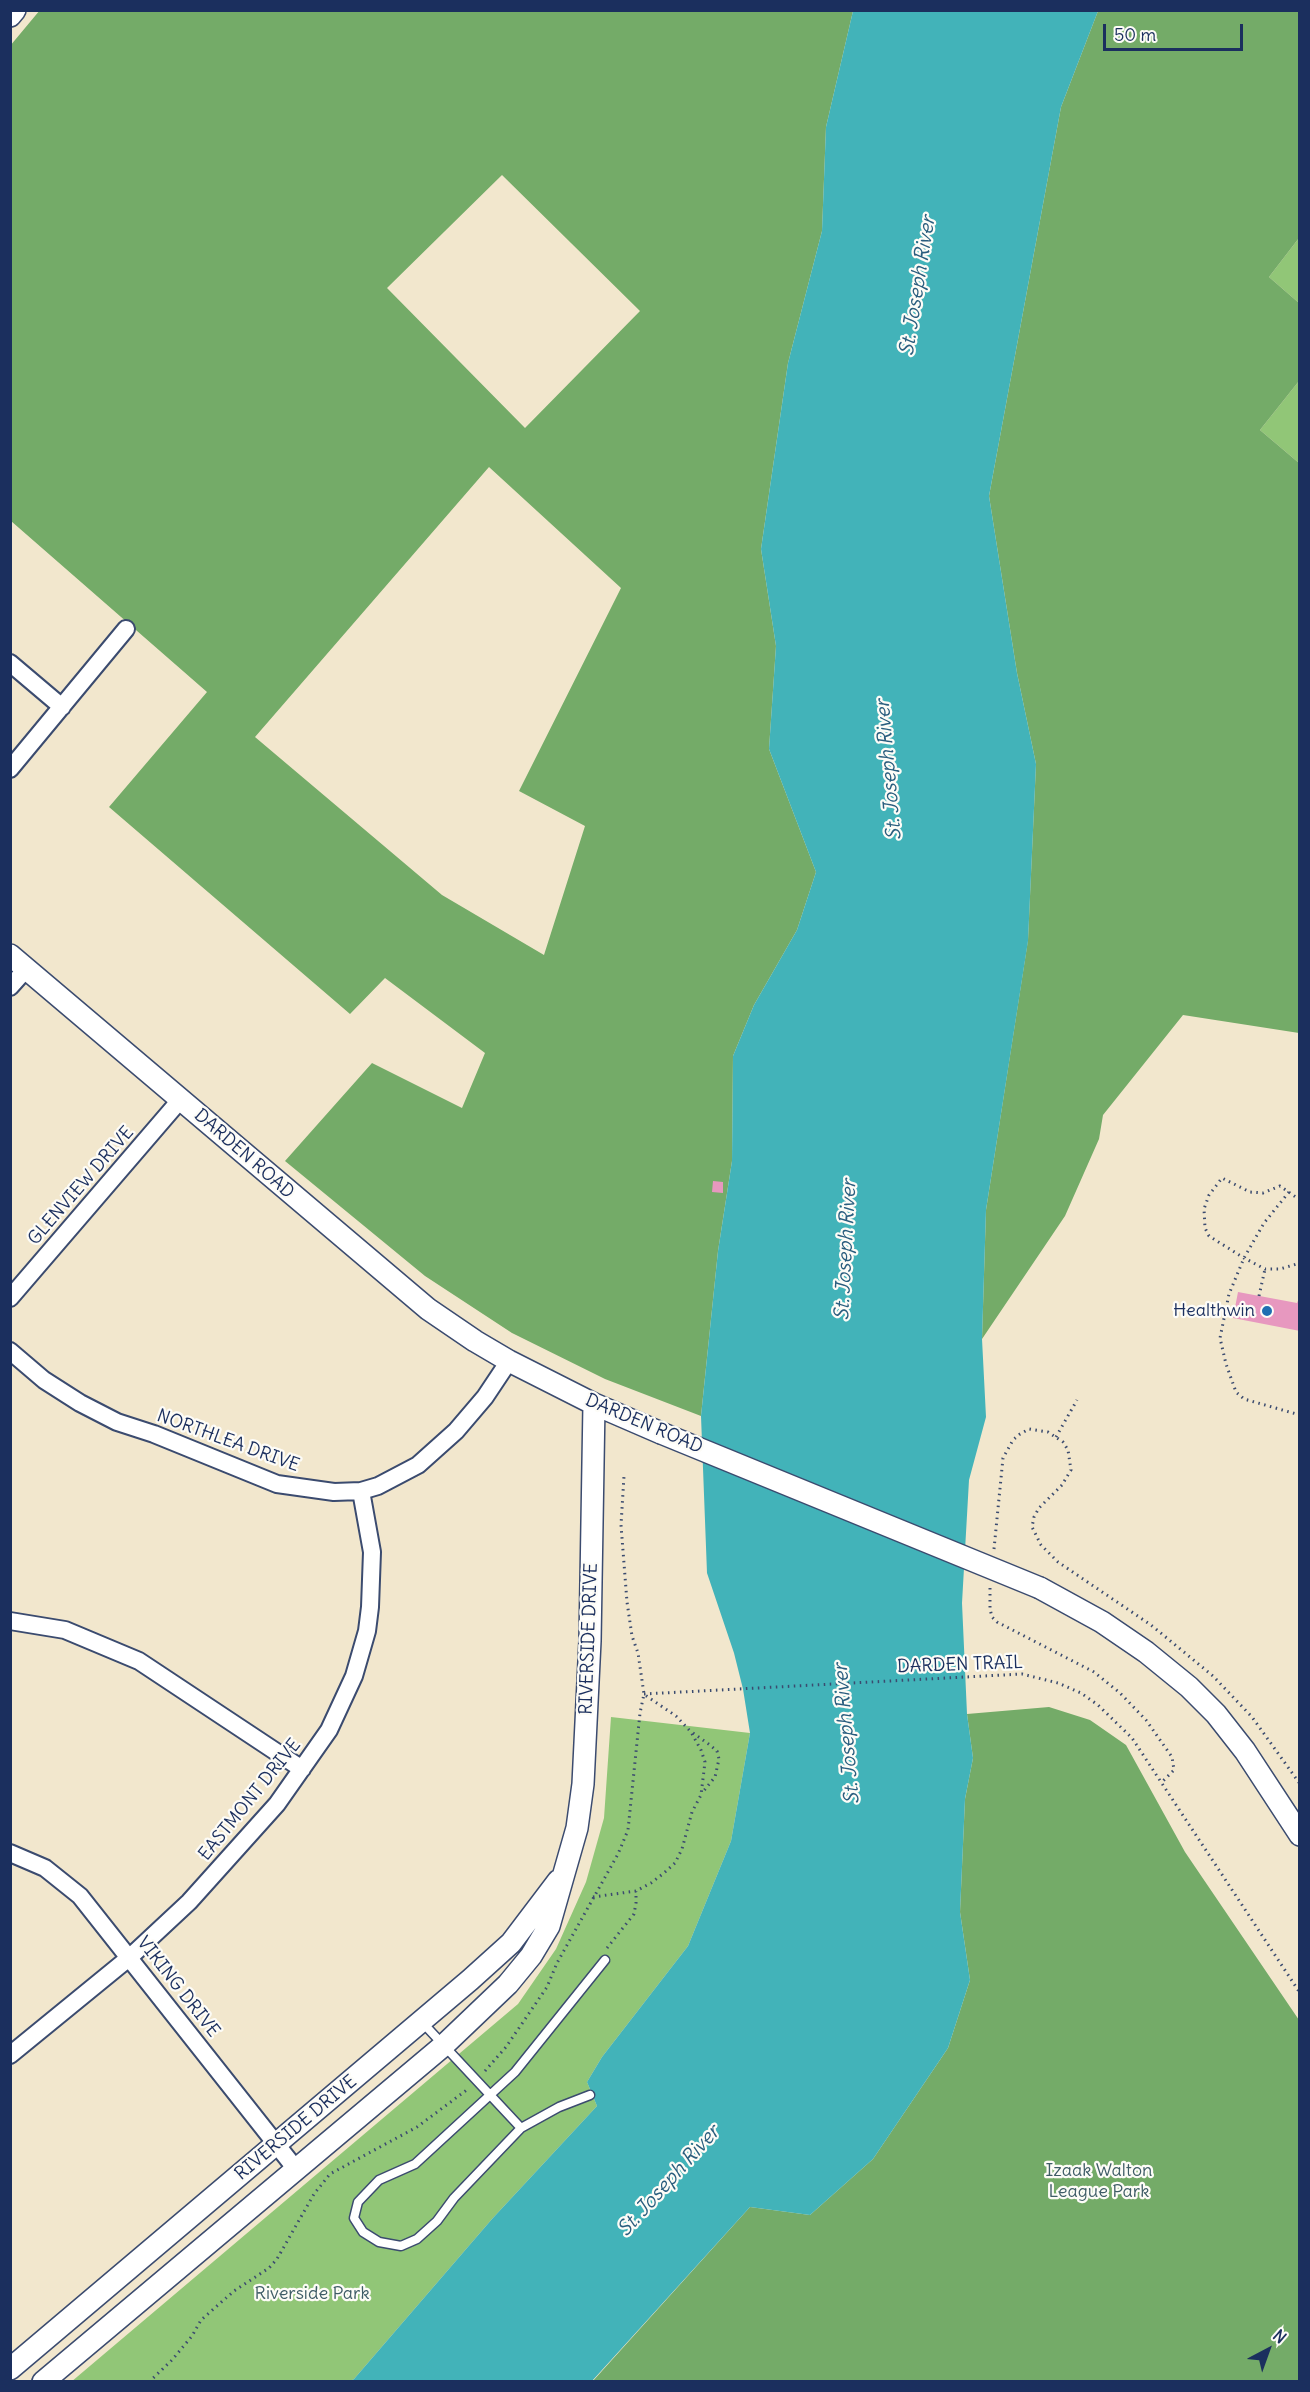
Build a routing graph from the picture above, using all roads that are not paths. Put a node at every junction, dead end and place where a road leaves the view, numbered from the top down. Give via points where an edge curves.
1 (15, 10) edge
2 (10, 16) edge
3 (126, 629) dead end
4 (10, 663) edge
5 (62, 707) junction
6 (10, 769) edge
7 (10, 955) edge
8 (27, 968) junction
9 (10, 987) edge
10 (181, 1099) junction
11 (10, 1298) edge
12 (10, 1351) edge
13 (509, 1361) junction
14 (594, 1404) junction
15 (361, 1491) junction
16 (10, 1621) edge
17 (302, 1769) junction
18 (1299, 1835) edge
19 (10, 1853) edge
20 (565, 1871) junction
21 (130, 1957) junction
22 (605, 1960) road end
23 (421, 2021) junction
24 (443, 2046) junction
25 (10, 2055) edge
26 (489, 2095) junction
27 (590, 2095) dead end
28 (521, 2128) junction
29 (276, 2144) junction
30 (295, 2168) junction
31 (10, 2369) edge
32 (43, 2382) edge

1 - 2 street
3 - 5 street
4 - 5 street
5 - 6 street
7 - 8 street, DARDEN ROAD
8 - 9 street
8 - 10 street, DARDEN ROAD
10 - 11 street, GLENVIEW DRIVE
10 - 13 street, DARDEN ROAD via 428,1309
12 - 15 street, NORTHLEA DRIVE via 44,1380 117,1422 277,1484 334,1492
13 - 14 street, DARDEN ROAD
13 - 15 street, NORTHLEA DRIVE via 485,1397 438,1448 402,1475
14 - 18 street, DARDEN ROAD, bridge via 1040,1588 1102,1622 1146,1652 1216,1714
14 - 20 street, RIVERSIDE DRIVE via 583,1784 577,1828
15 - 17 street, EASTMONT DRIVE via 372,1552 367,1631 341,1708
16 - 17 street via 65,1630 139,1660
17 - 21 street, EASTMONT DRIVE via 221,1869
19 - 21 street, VIKING DRIVE via 45,1868 63,1881
20 - 23 street, RIVERSIDE DRIVE via 511,1943
20 - 24 street, RIVERSIDE DRIVE via 549,1926 531,1956 508,1984
21 - 25 street, EASTMONT DRIVE
21 - 29 street, VIKING DRIVE
22 - 26 lane via 515,2072
23 - 24 lane
23 - 29 street, RIVERSIDE DRIVE
24 - 26 lane
24 - 30 street, RIVERSIDE DRIVE
26 - 28 lane
26 - 28 lane via 415,2164 379,2180 358,2202 354,2218 363,2232 379,2242 401,2246 417,2239
27 - 28 lane via 559,2106
29 - 30 street, VIKING DRIVE
29 - 31 street, RIVERSIDE DRIVE
30 - 32 street, RIVERSIDE DRIVE

